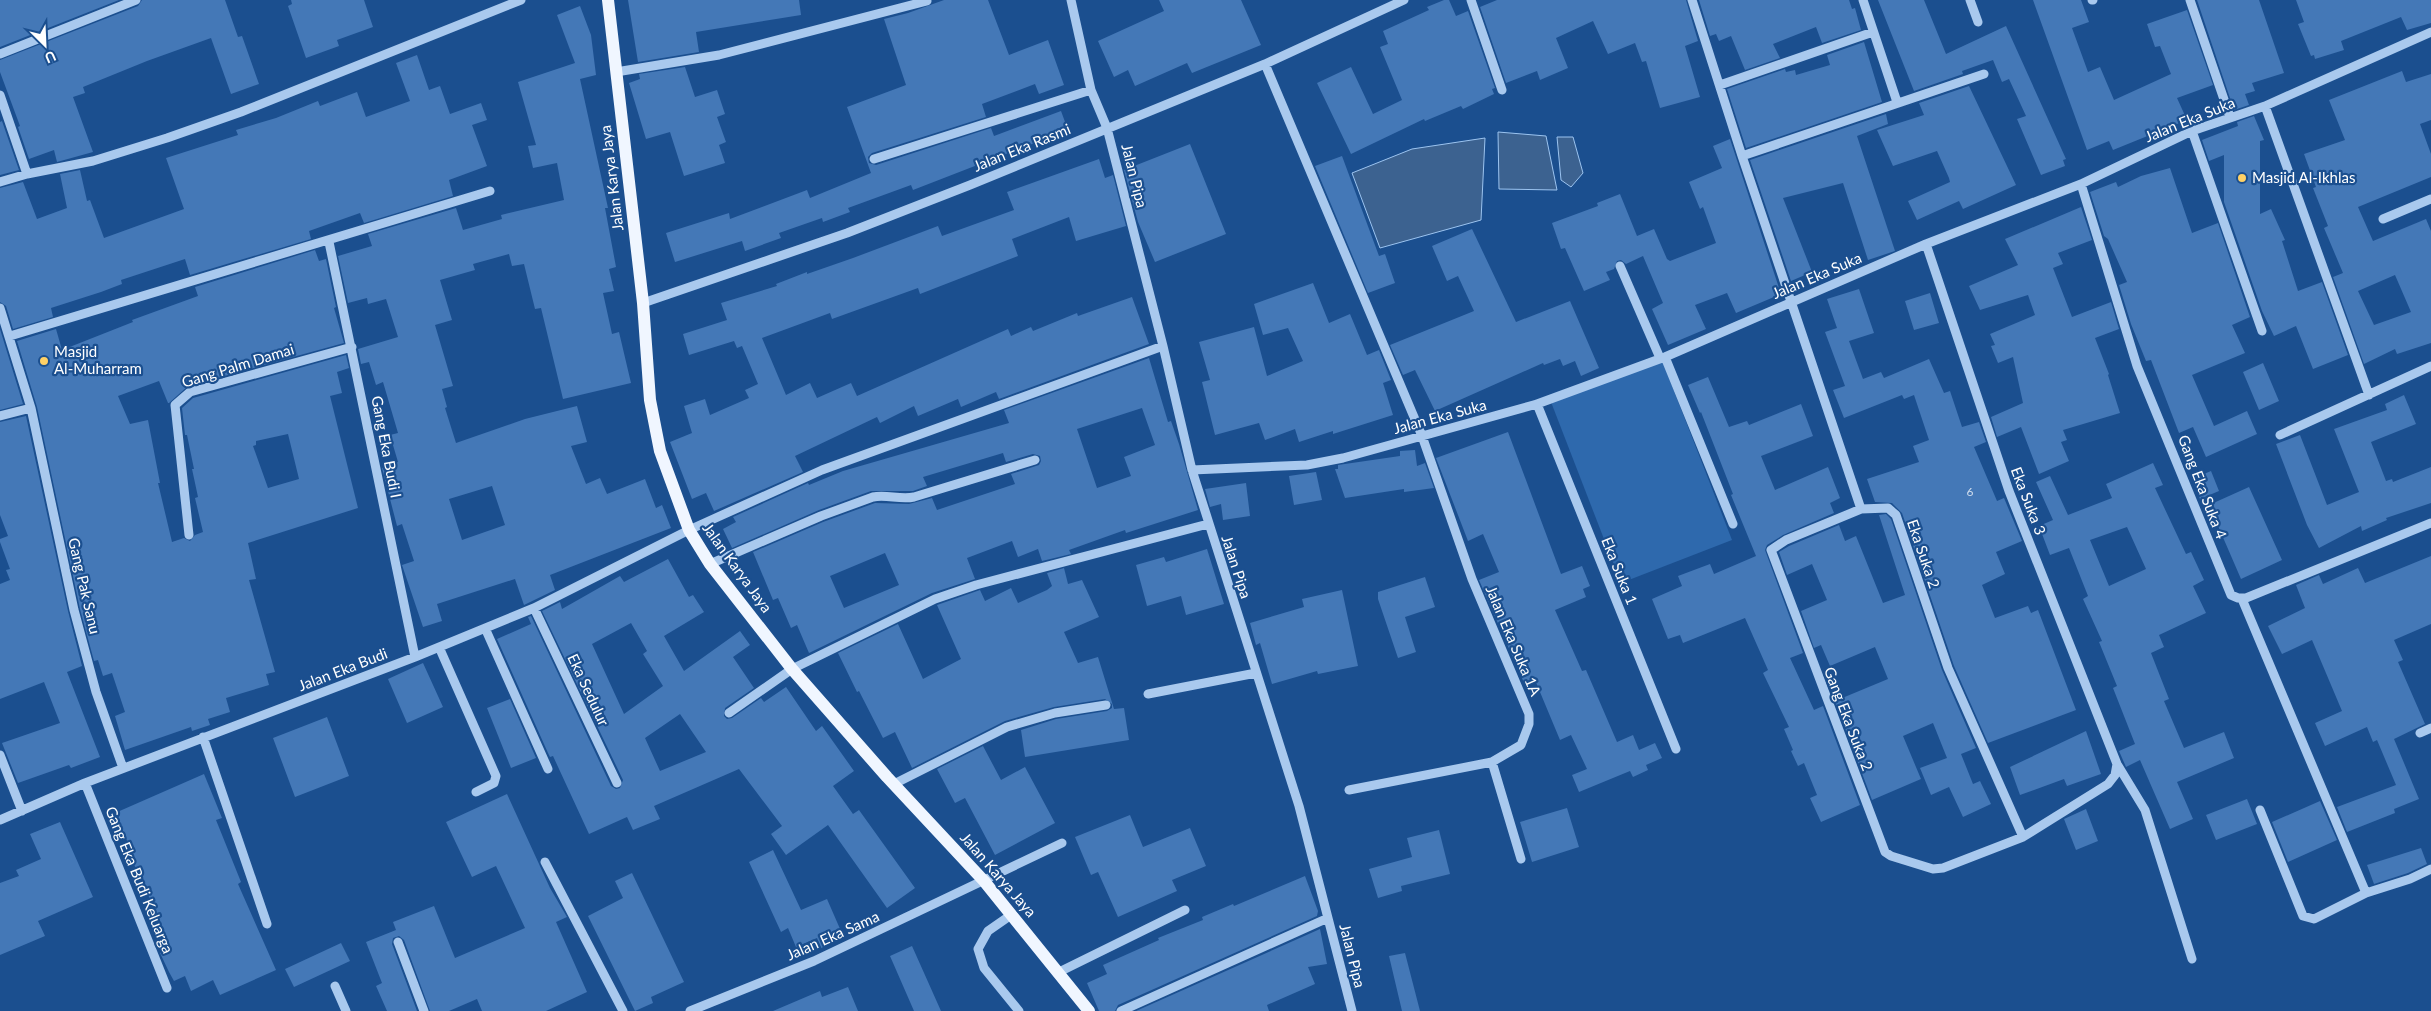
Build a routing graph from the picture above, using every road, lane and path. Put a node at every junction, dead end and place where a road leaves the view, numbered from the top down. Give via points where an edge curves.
1 (136, 0) edge
2 (521, 0) edge
3 (608, 0) edge
4 (1071, 0) edge
5 (1404, 0) edge
6 (1471, 0) edge
7 (1692, 0) edge
8 (1863, 0) edge
9 (1970, 0) edge
10 (2190, 0) edge
11 (927, 1) edge
12 (1978, 22) dead end
13 (1872, 32) junction
14 (2431, 32) edge
15 (0, 54) edge
16 (1265, 64) junction
17 (616, 72) junction
18 (1984, 74) dead end
19 (1720, 85) junction
20 (1091, 90) junction
21 (1502, 90) dead end
22 (0, 95) edge
23 (1897, 102) junction
24 (2265, 106) junction
25 (2230, 117) junction
26 (1107, 128) junction
27 (2192, 131) junction
28 (1742, 156) junction
29 (874, 159) dead end
30 (27, 174) junction
31 (0, 182) edge
32 (2081, 184) junction
33 (490, 191) dead end
34 (2431, 199) edge
35 (2383, 219) dead end
36 (329, 242) junction
37 (1926, 244) junction
38 (1620, 266) dead end
39 (1793, 301) junction
40 (643, 303) junction
41 (0, 308) edge
42 (2262, 332) dead end
43 (10, 336) junction
44 (352, 346) junction
45 (1163, 346) junction
46 (1663, 357) junction
47 (2431, 366) edge
48 (2369, 395) junction
49 (1537, 404) junction
50 (30, 408) junction
51 (0, 416) edge
52 (2280, 434) dead end
53 (1422, 436) junction
54 (1035, 460) dead end
55 (1192, 470) junction
56 (1861, 508) junction
57 (2431, 523) edge
58 (1208, 524) junction
59 (1733, 524) dead end
60 (689, 530) junction
61 (189, 535) dead end
62 (710, 564) junction
63 (2242, 599) junction
64 (534, 608) junction
65 (485, 628) junction
66 (439, 647) junction
67 (415, 657) junction
68 (792, 669) junction
69 (1256, 673) junction
70 (1148, 694) dead end
71 (1106, 705) dead end
72 (729, 713) dead end
73 (2431, 728) edge
74 (2420, 732) dead end
75 (204, 737) junction
76 (1676, 749) dead end
77 (0, 755) edge
78 (1492, 762) junction
79 (2117, 764) junction
80 (123, 768) junction
81 (548, 769) dead end
82 (85, 783) junction
83 (617, 783) dead end
84 (894, 784) junction
85 (1349, 790) dead end
86 (476, 792) dead end
87 (2260, 810) dead end
88 (22, 811) junction
89 (0, 820) edge
90 (2023, 837) junction
91 (1062, 843) dead end
92 (1521, 859) dead end
93 (545, 862) dead end
94 (2431, 869) edge
95 (984, 881) junction
96 (2366, 894) junction
97 (1185, 910) dead end
98 (1011, 915) junction
99 (1328, 918) junction
100 (267, 924) dead end
101 (398, 942) dead end
102 (2192, 959) dead end
103 (1057, 973) junction
104 (335, 986) dead end
105 (168, 988) dead end
106 (346, 1011) edge
107 (424, 1011) edge
108 (623, 1011) edge
109 (690, 1011) edge
110 (1019, 1011) edge
111 (1088, 1011) edge
112 (1121, 1011) edge
113 (1352, 1011) edge

1 - 15 street
2 - 30 street via 204,125 93,161
3 - 17 main road, Jalan Karya Jaya
4 - 20 street, Jalan Pipa
5 - 16 street, Jalan Eka Rasmi
6 - 21 street
7 - 19 street
8 - 13 street
9 - 12 street
10 - 25 street
11 - 17 street via 719,54
13 - 19 street
13 - 23 street
14 - 24 street, Jalan Eka Suka
16 - 26 street, Jalan Eka Rasmi
16 - 53 street, Jalan Eka Suka 1A
17 - 40 main road, Jalan Karya Jaya
18 - 23 street
19 - 28 street
20 - 26 street, Jalan Pipa
20 - 29 street
22 - 30 street
23 - 28 street
24 - 25 street, Jalan Eka Suka
24 - 48 street
25 - 27 street, Jalan Eka Suka
26 - 40 street, Jalan Eka Rasmi via 847,233
26 - 45 street, Jalan Pipa
27 - 32 street, Jalan Eka Suka
27 - 42 street
28 - 39 street
30 - 31 street
32 - 37 street, Jalan Eka Suka
32 - 63 street, Gang Eka Suka 4 via 2137,366 2231,595
33 - 36 street
34 - 35 street
36 - 43 street
36 - 44 street, Gang Eka Budi I
37 - 39 street, Jalan Eka Suka
37 - 79 street, Eka Suka 3 via 2009,491
38 - 46 street
39 - 46 street, Jalan Eka Suka
39 - 56 street
40 - 60 main road, Jalan Karya Jaya via 650,400 660,451
41 - 43 street, Gang Pak Sanu
43 - 50 street, Gang Pak Sanu
44 - 61 street, Gang Palm Damai via 190,392 175,405
44 - 67 street, Gang Eka Budi I
45 - 55 street, Jalan Pipa
45 - 60 street, Jalan Eka Budi via 822,470
46 - 49 street, Jalan Eka Suka
46 - 59 street
47 - 48 street
48 - 52 street
49 - 53 street, Jalan Eka Suka
49 - 76 street, Eka Suka 1
50 - 51 street
50 - 80 street, Gang Pak Sanu via 74,610 96,692
53 - 55 street, Jalan Eka Suka via 1307,465
53 - 78 street, Jalan Eka Suka 1A via 1472,579 1529,714 1521,745
54 - 62 street via 914,497 873,498 821,516
55 - 58 street, Jalan Pipa
56 - 90 street, Eka Suka 2 via 1888,508 1896,515 1948,668
56 - 90 street, Gang Eka Suka 2 via 1786,540 1771,550 1881,847 1891,856 1937,869
57 - 63 street
58 - 68 street via 935,599
58 - 69 street, Jalan Pipa
60 - 62 main road, Jalan Karya Jaya
60 - 64 street, Jalan Eka Budi
62 - 68 main road, Jalan Karya Jaya
63 - 96 street
64 - 65 street, Jalan Eka Budi
64 - 83 street, Eka Sedulur
65 - 66 street, Jalan Eka Budi
65 - 81 street
66 - 67 street, Jalan Eka Budi
66 - 86 street via 496,776 494,782
67 - 75 street, Jalan Eka Budi
68 - 72 street
68 - 84 main road, Jalan Karya Jaya
69 - 70 street
69 - 99 street, Jalan Pipa via 1300,806
71 - 84 street via 1055,713 1007,727
73 - 74 street
75 - 80 street, Jalan Eka Budi
75 - 100 street
77 - 88 street
78 - 85 street, Jalan Eka Suka 1A
78 - 92 street
79 - 90 street via 2115,775 2108,784
79 - 102 street, Eka Suka 3 via 2145,810
80 - 82 street, Jalan Eka Budi
82 - 88 street, Jalan Eka Budi
82 - 105 street, Gang Eka Budi Keluarga
84 - 95 main road, Jalan Karya Jaya
87 - 96 street via 2303,916 2314,919
88 - 89 street, Jalan Eka Budi
91 - 95 street, Jalan Eka Sama
93 - 108 street
94 - 96 street
95 - 98 main road, Jalan Karya Jaya
95 - 109 street, Jalan Eka Sama via 814,961
97 - 103 street
98 - 103 main road, Jalan Karya Jaya
98 - 110 street via 988,932 978,949 984,968
99 - 112 street
99 - 113 street, Jalan Pipa
101 - 107 street
103 - 111 main road, Jalan Karya Jaya
104 - 106 street

